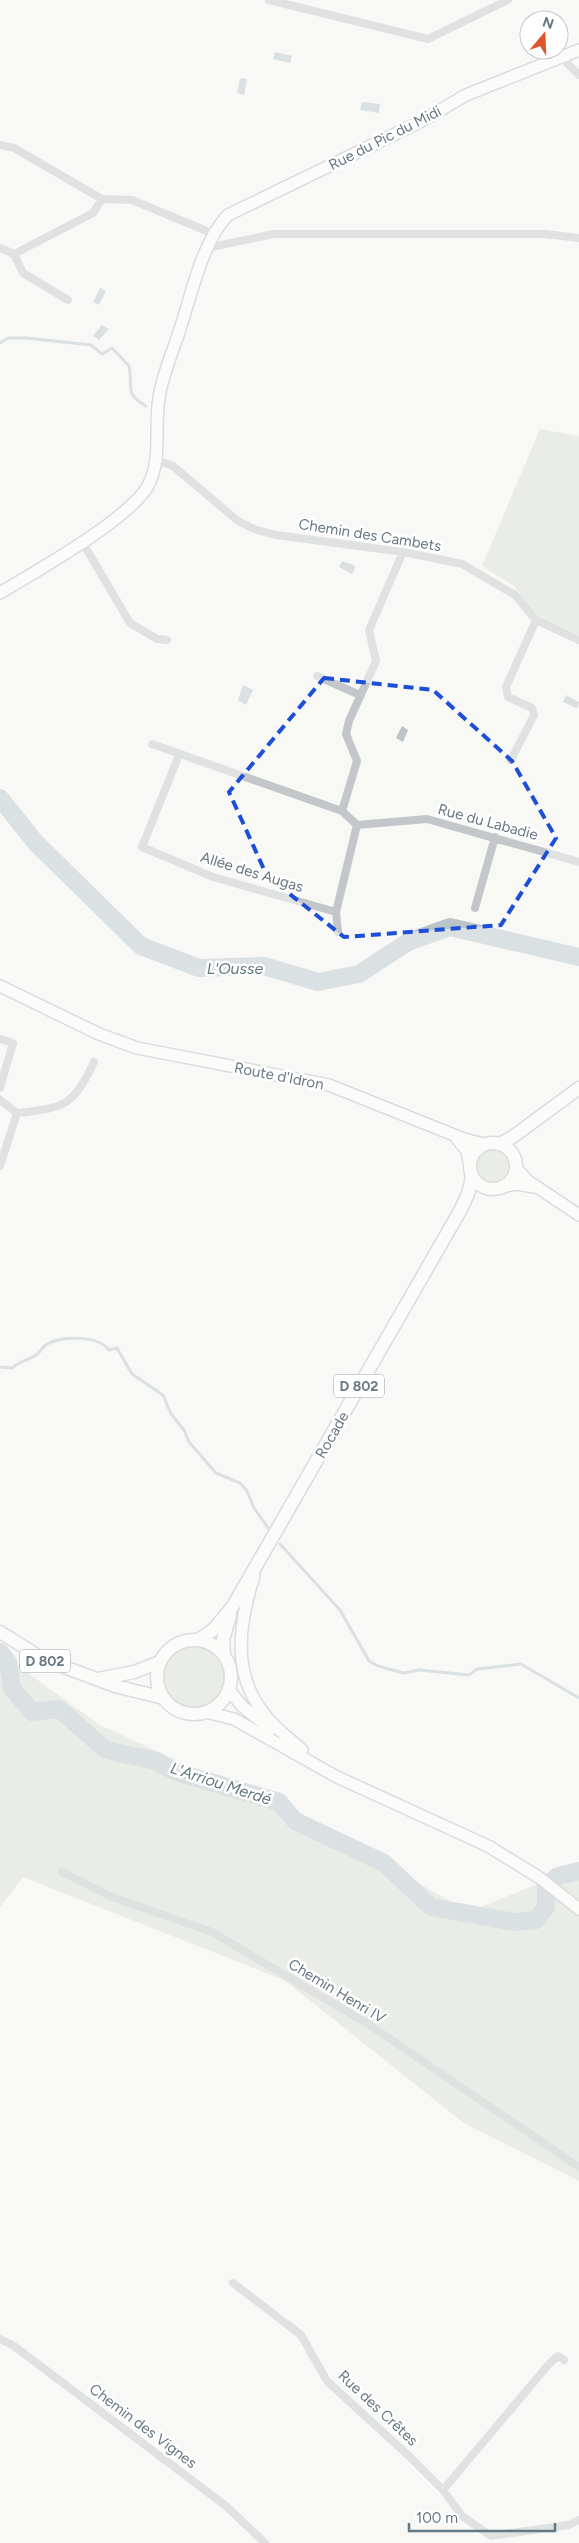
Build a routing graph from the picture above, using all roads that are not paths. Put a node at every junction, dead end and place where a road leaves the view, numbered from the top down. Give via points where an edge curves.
1 (269, 0) edge
2 (508, 0) edge
3 (489, 4) edge
4 (557, 60) edge
5 (564, 60) edge
6 (579, 75) edge
7 (0, 145) edge
8 (102, 199) junction
9 (214, 234) junction
10 (579, 238) edge
11 (0, 248) edge
12 (208, 248) junction
13 (14, 254) junction
14 (68, 300) dead end
15 (157, 460) junction
16 (82, 542) junction
17 (403, 552) junction
18 (0, 593) edge
19 (536, 620) junction
20 (167, 640) dead end
21 (579, 640) edge
22 (317, 676) dead end
23 (360, 695) junction
24 (152, 744) dead end
25 (179, 755) junction
26 (511, 760) dead end
27 (342, 811) junction
28 (358, 826) junction
29 (495, 837) junction
30 (579, 862) edge
31 (475, 908) dead end
32 (336, 912) junction
33 (338, 932) dead end
34 (0, 986) edge
35 (0, 1039) edge
36 (94, 1062) dead end
37 (0, 1088) edge
38 (579, 1088) edge
39 (0, 1100) edge
40 (547, 1112) junction
41 (17, 1113) junction
42 (453, 1134) junction
43 (484, 1144) junction
44 (500, 1144) junction
45 (470, 1162) junction
46 (515, 1163) junction
47 (0, 1166) edge
48 (472, 1178) junction
49 (506, 1186) junction
50 (484, 1188) junction
51 (537, 1188) junction
52 (460, 1211) junction
53 (579, 1215) edge
54 (259, 1561) junction
55 (233, 1606) junction
56 (0, 1632) edge
57 (198, 1640) junction
58 (224, 1655) junction
59 (160, 1662) junction
60 (96, 1679) junction
61 (229, 1690) junction
62 (164, 1698) junction
63 (206, 1712) junction
64 (302, 1750) junction
65 (365, 1788) junction
66 (62, 1872) dead end
67 (579, 1909) edge
68 (579, 2167) edge
69 (232, 2283) dead end
70 (0, 2339) edge
71 (564, 2360) dead end
72 (443, 2490) junction
73 (579, 2520) edge
74 (265, 2543) edge

1 - 3 street via 428,39
2 - 3 street
4 - 9 street, Rue du Pic du Midi via 466,95 422,121 228,215
5 - 6 street
7 - 8 street via 14,148
8 - 9 street via 132,200
8 - 13 street via 93,213
9 - 12 street, Rue du Pic du Midi
10 - 12 street via 545,234 274,234
11 - 13 street
12 - 15 street, Rue du Pic du Midi via 159,395
13 - 14 street via 23,273
15 - 16 street, Rue du Pic du Midi via 149,484 138,500
15 - 17 street, Chemin des Cambets via 172,466 238,521 254,529 276,535
16 - 18 street, Rue du Pic du Midi
16 - 20 street via 130,623 157,639
17 - 19 street, Chemin des Cambets via 462,564 515,595
17 - 23 street via 369,630 376,661
19 - 21 street, Chemin des Cambets
19 - 26 street via 506,687 508,697 532,708 534,715
22 - 23 street
23 - 27 street via 346,734 357,761
24 - 25 street
25 - 27 street
25 - 32 street, Allée des Augas via 142,847 213,877
27 - 28 street
28 - 29 street, Rue du Labadie via 427,819
28 - 32 street
29 - 30 street, Rue du Labadie
29 - 31 street
32 - 33 street
34 - 42 street, Route d'Idron via 99,1034 137,1048 329,1085
35 - 37 street via 13,1043
36 - 41 street via 81,1089 66,1104
38 - 40 main road
39 - 41 street
40 - 44 main road
40 - 46 main road via 519,1143
41 - 47 street
42 - 43 street, Route d'Idron
42 - 45 street via 467,1151
43 - 44 main road
43 - 45 main road via 472,1154
44 - 46 main road via 506,1147
45 - 48 main road
46 - 49 main road via 511,1181
46 - 51 street
48 - 50 main road
48 - 52 main road, D 802
49 - 50 main road via 491,1190
49 - 51 street via 516,1184
50 - 52 main road, D 802
51 - 53 street
52 - 54 main road, Rocade / D 802
54 - 55 main road, Rocade / D 802
54 - 64 street via 241,1622 243,1673 252,1698 266,1717
55 - 57 main road, D 802 via 214,1630
55 - 58 main road, D 802 via 223,1639
56 - 60 main road, D 802 via 43,1660
57 - 58 main road via 217,1648
57 - 59 main road via 172,1647
58 - 61 main road via 231,1678
59 - 60 main road via 134,1672
59 - 62 main road via 157,1674
60 - 62 main road, D 802
61 - 63 main road
61 - 64 street via 254,1716
62 - 63 main road via 183,1712
63 - 65 street via 234,1719 317,1767
64 - 65 street
65 - 67 street via 488,1846 540,1878
66 - 68 street, Chemin Henri IV via 112,1898 212,1932 368,2024
69 - 72 street, Rue des Crêtes via 301,2335 327,2381
70 - 74 street, Chemin des Vignes via 14,2346 226,2506
71 - 72 street via 558,2356 549,2364
72 - 73 street, Rue des Crêtes via 462,2516 491,2536 569,2525

